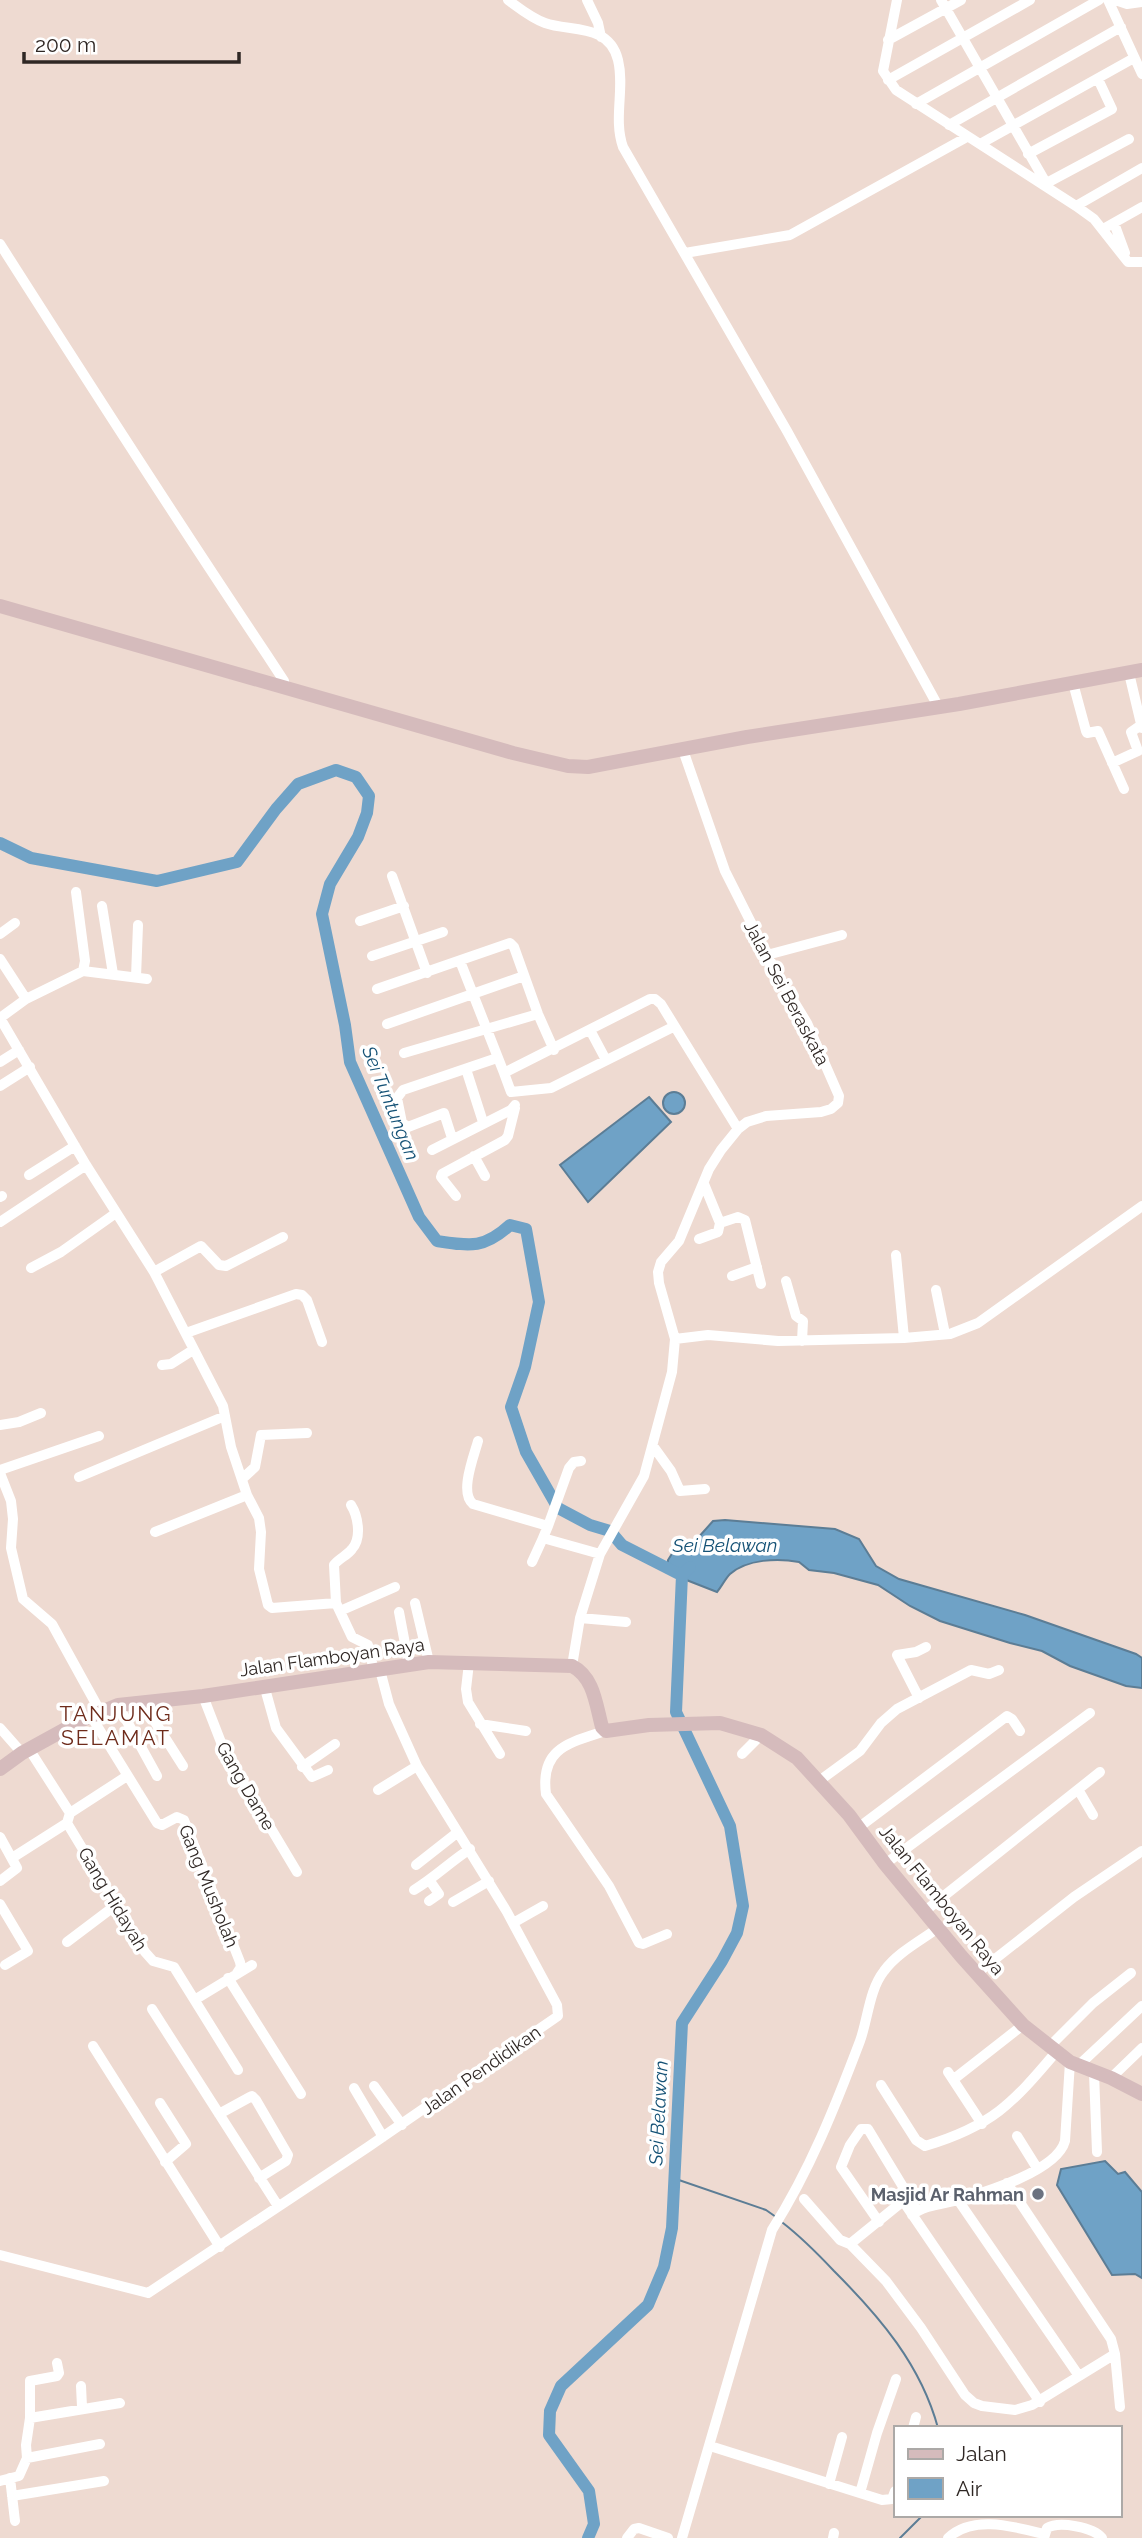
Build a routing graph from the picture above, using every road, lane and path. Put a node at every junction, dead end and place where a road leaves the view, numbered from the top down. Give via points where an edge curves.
1 (508, 0) edge
2 (587, 0) edge
3 (897, 0) edge
4 (961, 0) edge
5 (1030, 0) edge
6 (1099, 0) edge
7 (1108, 0) edge
8 (1115, 0) edge
9 (1142, 2) edge
10 (943, 4) edge
11 (1121, 27) junction
12 (601, 37) junction
13 (963, 38) junction
14 (888, 40) junction
15 (1134, 58) junction
16 (980, 69) junction
17 (1142, 74) edge
18 (1098, 79) junction
19 (888, 80) junction
20 (995, 97) junction
21 (916, 104) junction
22 (949, 125) junction
23 (1012, 126) junction
24 (967, 137) junction
25 (1129, 139) dead end
26 (980, 144) junction
27 (1028, 154) junction
28 (1142, 168) edge
29 (1045, 184) junction
30 (1076, 205) junction
31 (1142, 207) edge
32 (1114, 223) junction
33 (1103, 229) junction
34 (0, 244) edge
35 (685, 253) junction
36 (1137, 264) edge
37 (0, 606) edge
38 (1135, 682) edge
39 (285, 688) junction
40 (1075, 692) junction
41 (938, 706) junction
42 (1141, 727) edge
43 (683, 750) junction
44 (1112, 764) junction
45 (1124, 789) dead end
46 (392, 876) dead end
47 (76, 892) dead end
48 (102, 906) dead end
49 (404, 906) junction
50 (360, 921) dead end
51 (15, 923) dead end
52 (138, 925) dead end
53 (443, 932) dead end
54 (0, 934) edge
55 (842, 935) dead end
56 (417, 941) junction
57 (767, 955) junction
58 (372, 956) dead end
59 (0, 959) edge
60 (460, 961) junction
61 (83, 971) junction
62 (427, 972) junction
63 (113, 974) junction
64 (524, 976) junction
65 (377, 989) dead end
66 (473, 995) junction
67 (26, 999) junction
68 (538, 1014) junction
69 (387, 1024) dead end
70 (486, 1027) junction
71 (673, 1027) junction
72 (590, 1030) junction
73 (554, 1050) junction
74 (19, 1051) junction
75 (404, 1053) dead end
76 (497, 1058) junction
77 (606, 1060) junction
78 (0, 1062) edge
79 (30, 1068) junction
80 (466, 1069) junction
81 (504, 1073) junction
82 (0, 1086) edge
83 (511, 1092) junction
84 (514, 1108) junction
85 (483, 1122) junction
86 (735, 1132) junction
87 (452, 1138) junction
88 (75, 1146) junction
89 (432, 1150) dead end
90 (474, 1156) junction
91 (86, 1165) junction
92 (29, 1175) dead end
93 (485, 1176) dead end
94 (704, 1184) junction
95 (456, 1196) dead end
96 (1142, 1206) edge
97 (116, 1213) junction
98 (0, 1222) edge
99 (720, 1223) junction
100 (284, 1237) dead end
101 (699, 1239) dead end
102 (896, 1255) dead end
103 (757, 1267) junction
104 (31, 1268) dead end
105 (154, 1272) junction
106 (732, 1276) dead end
107 (786, 1281) dead end
108 (761, 1284) dead end
109 (936, 1290) dead end
110 (186, 1333) junction
111 (944, 1334) junction
112 (904, 1338) junction
113 (675, 1339) junction
114 (802, 1341) junction
115 (322, 1342) dead end
116 (193, 1350) junction
117 (162, 1365) dead end
118 (41, 1413) dead end
119 (225, 1416) junction
120 (0, 1425) edge
121 (307, 1433) dead end
122 (99, 1436) dead end
123 (478, 1441) dead end
124 (653, 1446) junction
125 (581, 1461) dead end
126 (0, 1472) edge
127 (79, 1477) dead end
128 (242, 1479) junction
129 (705, 1489) dead end
130 (247, 1496) junction
131 (11, 1501) junction
132 (351, 1505) dead end
133 (0, 1509) edge
134 (548, 1526) junction
135 (155, 1532) dead end
136 (543, 1538) junction
137 (600, 1554) junction
138 (532, 1562) dead end
139 (395, 1587) dead end
140 (415, 1603) dead end
141 (338, 1607) junction
142 (399, 1612) dead end
143 (580, 1618) junction
144 (626, 1622) dead end
145 (926, 1647) dead end
146 (429, 1662) junction
147 (469, 1663) junction
148 (409, 1665) junction
149 (572, 1667) junction
150 (999, 1670) dead end
151 (377, 1671) junction
152 (264, 1685) junction
153 (203, 1696) junction
154 (919, 1698) junction
155 (143, 1703) junction
156 (118, 1705) junction
157 (1090, 1713) dead end
158 (96, 1714) junction
159 (480, 1724) junction
160 (0, 1728) edge
161 (526, 1731) dead end
162 (605, 1731) junction
163 (1020, 1731) dead end
164 (761, 1735) junction
165 (335, 1744) dead end
166 (26, 1751) junction
167 (500, 1754) dead end
168 (742, 1754) dead end
169 (183, 1766) dead end
170 (417, 1766) junction
171 (302, 1767) junction
172 (0, 1769) edge
173 (328, 1770) dead end
174 (1100, 1772) dead end
175 (127, 1776) junction
176 (157, 1776) dead end
177 (819, 1780) junction
178 (378, 1790) dead end
179 (1079, 1791) junction
180 (1093, 1815) dead end
181 (69, 1818) junction
182 (858, 1828) junction
183 (458, 1832) junction
184 (0, 1837) edge
185 (470, 1849) junction
186 (1142, 1851) edge
187 (12, 1858) junction
188 (885, 1864) junction
189 (416, 1865) dead end
190 (297, 1872) dead end
191 (0, 1881) edge
192 (430, 1881) junction
193 (489, 1881) junction
194 (414, 1890) dead end
195 (429, 1901) dead end
196 (453, 1902) dead end
197 (116, 1905) junction
198 (1, 1906) edge
199 (543, 1906) dead end
200 (925, 1911) junction
201 (513, 1923) junction
202 (938, 1928) junction
203 (667, 1934) dead end
204 (67, 1942) dead end
205 (5, 1965) dead end
206 (252, 1965) dead end
207 (976, 1973) junction
208 (1131, 1973) dead end
209 (233, 1975) junction
210 (196, 1998) junction
211 (1142, 2006) edge
212 (152, 2009) dead end
213 (1023, 2025) junction
214 (93, 2046) dead end
215 (1142, 2048) edge
216 (1053, 2050) junction
217 (1074, 2063) junction
218 (239, 2070) dead end
219 (1094, 2073) junction
220 (1111, 2078) junction
221 (881, 2085) dead end
222 (374, 2086) dead end
223 (354, 2088) dead end
224 (301, 2094) dead end
225 (1142, 2094) edge
226 (160, 2103) dead end
227 (219, 2114) junction
228 (402, 2124) junction
229 (982, 2124) junction
230 (1017, 2136) dead end
231 (383, 2137) junction
232 (1097, 2152) dead end
233 (165, 2162) junction
234 (1037, 2168) junction
235 (259, 2178) junction
236 (1007, 2183) junction
237 (804, 2199) dead end
238 (906, 2199) junction
239 (958, 2200) junction
240 (278, 2206) junction
241 (915, 2213) junction
242 (878, 2222) junction
243 (850, 2244) junction
244 (220, 2247) junction
245 (0, 2255) edge
246 (1115, 2354) junction
247 (57, 2363) dead end
248 (1079, 2376) junction
249 (896, 2379) dead end
250 (81, 2386) dead end
251 (1040, 2402) junction
252 (120, 2403) dead end
253 (82, 2407) junction
254 (1120, 2407) dead end
255 (30, 2418) junction
256 (842, 2437) dead end
257 (100, 2444) dead end
258 (710, 2446) junction
259 (27, 2458) junction
260 (5, 2480) edge
261 (104, 2481) dead end
262 (829, 2484) junction
263 (860, 2493) junction
264 (894, 2494) edge
265 (12, 2496) junction
266 (15, 2521) dead end
267 (1044, 2536) edge
268 (627, 2538) edge
269 (668, 2538) edge
270 (682, 2538) edge
271 (948, 2538) edge
272 (1102, 2538) edge

1 - 12 street via 546,23 588,30
2 - 12 street
3 - 14 street
4 - 10 street
5 - 13 street
6 - 16 street
7 - 11 street
8 - 9 street
10 - 13 street
10 - 14 street
11 - 15 street
11 - 20 street
12 - 35 street via 617,58 623,147
13 - 16 street
13 - 19 street
14 - 19 street via 883,71
15 - 17 street
15 - 18 street
16 - 20 street
16 - 21 street
18 - 23 street
18 - 27 street via 1112,109
19 - 21 street
20 - 22 street
20 - 23 street
21 - 22 street
22 - 24 street
23 - 26 street
23 - 27 street
24 - 26 street
24 - 35 street via 790,235
25 - 29 street
26 - 29 street
27 - 29 street
28 - 30 street
29 - 30 street
30 - 33 street
31 - 32 street
32 - 33 street
32 - 36 street
33 - 36 street
34 - 39 street via 268,654
35 - 41 street
37 - 39 main road
38 - 40 main road
38 - 42 street
39 - 43 main road via 568,766 588,767
40 - 41 main road
40 - 44 street via 1087,733 1098,731
41 - 43 main road
42 - 44 street via 1131,732 1138,751
43 - 57 street, Jalan Sei Beraskata via 725,871
44 - 45 street
46 - 49 street
47 - 61 street
48 - 63 street
49 - 50 street
49 - 56 street
51 - 54 street
52 - 63 street via 141,978
53 - 56 street
55 - 57 street
56 - 58 street
56 - 62 street
57 - 86 street, Jalan Sei Beraskata via 807,1024 833,1080 838,1103 821,1112 766,1116
59 - 67 street
60 - 62 street
60 - 64 street via 510,943
60 - 66 street
61 - 63 street
61 - 67 street
62 - 65 street
64 - 66 street
64 - 68 street
66 - 69 street
66 - 70 street
67 - 74 street via 0,1018
68 - 70 street
68 - 73 street
70 - 75 street
70 - 76 street
71 - 72 street via 661,1004 650,999
71 - 77 street
71 - 86 street
72 - 73 street
72 - 77 street
73 - 81 street
74 - 78 street
74 - 79 street
76 - 80 street
76 - 81 street
77 - 83 street via 551,1088
79 - 82 street
79 - 88 street
80 - 85 street
80 - 87 street via 403,1090 397,1098 402,1123 408,1127 444,1114
81 - 83 street
83 - 84 street
84 - 85 street
84 - 90 street via 505,1140
85 - 87 street
86 - 94 street, Jalan Sei Beraskata
87 - 89 street
88 - 91 street
88 - 92 street
90 - 93 street
90 - 95 street via 441,1175
91 - 97 street
91 - 98 street
94 - 99 street
94 - 113 street, Jalan Sei Beraskata via 680,1241 658,1272
96 - 111 street via 978,1323
97 - 104 street
97 - 105 street
99 - 101 street via 718,1232
99 - 103 street via 738,1217 745,1220
100 - 105 street via 226,1266 219,1265 201,1246
102 - 112 street
103 - 106 street
103 - 108 street
105 - 110 street
107 - 114 street via 796,1316 803,1321
109 - 111 street
110 - 115 street via 299,1294 307,1300
110 - 116 street
111 - 112 street
112 - 114 street
113 - 114 street via 708,1335
113 - 124 street, Jalan Sei Beraskata via 672,1371
116 - 117 street
116 - 119 street
118 - 120 street
119 - 127 street
119 - 128 street
121 - 128 street via 261,1435 256,1467
122 - 126 street
123 - 134 street via 468,1479 468,1500
124 - 129 street via 680,1491
124 - 137 street, Jalan Sei Beraskata via 644,1476
125 - 134 street via 571,1465
126 - 131 street
128 - 130 street
130 - 135 street
130 - 141 street via 259,1518 259,1569 268,1605
131 - 133 street
131 - 158 street, Gang Musholah via 11,1548 23,1599 52,1624
132 - 141 street via 357,1515 356,1539 352,1550 334,1565
134 - 136 street
136 - 137 street
136 - 138 street
137 - 143 street, Jalan Sei Beraskata
139 - 141 street
140 - 146 street
141 - 151 street, Jalan Pendidikan via 352,1637 368,1645
142 - 148 street
143 - 144 street
143 - 149 street, Jalan Sei Beraskata
145 - 154 street via 897,1655
146 - 147 main road, Jalan Flamboyan Raya
146 - 148 main road, Jalan Flamboyan Raya
147 - 149 main road, Jalan Flamboyan Raya
147 - 159 street via 466,1696
148 - 151 main road, Jalan Flamboyan Raya
149 - 162 main road via 582,1672 590,1686
150 - 154 street via 989,1674 971,1670
151 - 152 main road, Jalan Flamboyan Raya
151 - 170 street, Jalan Pendidikan
152 - 153 main road, Jalan Flamboyan Raya
152 - 171 street via 276,1728
153 - 155 main road, Jalan Flamboyan Raya
153 - 190 street, Gang Dame via 224,1750
154 - 177 street via 890,1714 860,1751
155 - 156 main road, Jalan Flamboyan Raya
155 - 169 street
156 - 158 main road, Jalan Flamboyan Raya
156 - 176 street
157 - 188 street
158 - 166 main road, Jalan Flamboyan Raya
158 - 175 street, Gang Musholah
159 - 161 street
159 - 167 street
160 - 166 street, Gang Hidayah
162 - 164 main road, Jalan Flamboyan Raya via 720,1723
162 - 203 street via 570,1742 549,1760 546,1794 609,1886 639,1943
163 - 182 street via 1007,1716
164 - 168 street
164 - 177 main road, Jalan Flamboyan Raya via 797,1758
165 - 171 street
166 - 172 main road, Jalan Flamboyan Raya
166 - 181 street, Gang Hidayah
170 - 178 street
170 - 183 street, Jalan Pendidikan
171 - 173 street via 312,1777
174 - 179 street
175 - 181 street
175 - 209 street, Gang Musholah via 160,1826 177,1817 184,1821 240,1962
177 - 182 main road, Jalan Flamboyan Raya
179 - 180 street
179 - 200 street
181 - 187 street
181 - 197 street, Gang Hidayah
182 - 188 main road, Jalan Flamboyan Raya
183 - 185 street, Jalan Pendidikan
183 - 189 street
184 - 187 street
185 - 192 street
185 - 193 street, Jalan Pendidikan
186 - 207 street
187 - 191 street via 17,1869
188 - 200 main road, Jalan Flamboyan Raya
192 - 194 street
192 - 195 street via 439,1894
193 - 196 street
193 - 201 street, Jalan Pendidikan
197 - 204 street
197 - 210 street, Gang Hidayah via 150,1959 174,1967
198 - 205 street via 28,1951
199 - 201 street
200 - 202 main road, Jalan Flamboyan Raya
201 - 228 street, Jalan Pendidikan via 557,2005 558,2016
202 - 207 main road, Jalan Flamboyan Raya
202 - 258 street via 883,1972 829,2122 772,2230
206 - 209 street
207 - 213 main road, Jalan Flamboyan Raya
208 - 216 street via 1093,2003
209 - 210 street
209 - 224 street
210 - 218 street, Gang Hidayah
211 - 217 street
212 - 227 street
213 - 216 main road, Jalan Flamboyan Raya
213 - 229 street via 982,2059 951,2075
214 - 233 street
215 - 220 street
216 - 217 main road, Jalan Flamboyan Raya
216 - 229 street via 1022,2092
217 - 219 main road, Jalan Flamboyan Raya
217 - 234 street via 1063,2148
219 - 220 main road, Jalan Flamboyan Raya
219 - 232 street
220 - 225 main road, Jalan Flamboyan Raya
221 - 229 street via 919,2144 942,2141
222 - 228 street
223 - 231 street
226 - 233 street via 186,2144
227 - 235 street
227 - 235 street via 250,2096 256,2100 288,2155
228 - 231 street, Jalan Pendidikan
230 - 234 street
231 - 240 street, Jalan Pendidikan
233 - 244 street
234 - 236 street
235 - 240 street
236 - 239 street
236 - 246 street via 1111,2339
237 - 243 street via 840,2240
238 - 241 street
238 - 242 street
238 - 242 street via 868,2129 861,2129 841,2167
239 - 241 street
239 - 248 street
240 - 244 street, Jalan Pendidikan
241 - 251 street
242 - 243 street
243 - 251 street via 886,2281 974,2403 1015,2410
244 - 245 street, Jalan Pendidikan via 148,2293
246 - 248 street
246 - 254 street
247 - 255 street via 57,2376 30,2381
248 - 251 street
249 - 263 street
250 - 253 street
252 - 253 street
253 - 255 street
255 - 259 street
256 - 262 street
257 - 259 street
258 - 262 street
258 - 270 street
259 - 260 street via 22,2473
260 - 265 street
261 - 265 street
262 - 263 street
263 - 264 street via 887,2501
265 - 266 street
267 - 271 street via 991,2524 958,2530
267 - 272 street via 1046,2528 1054,2525 1091,2530
268 - 269 street via 639,2528

